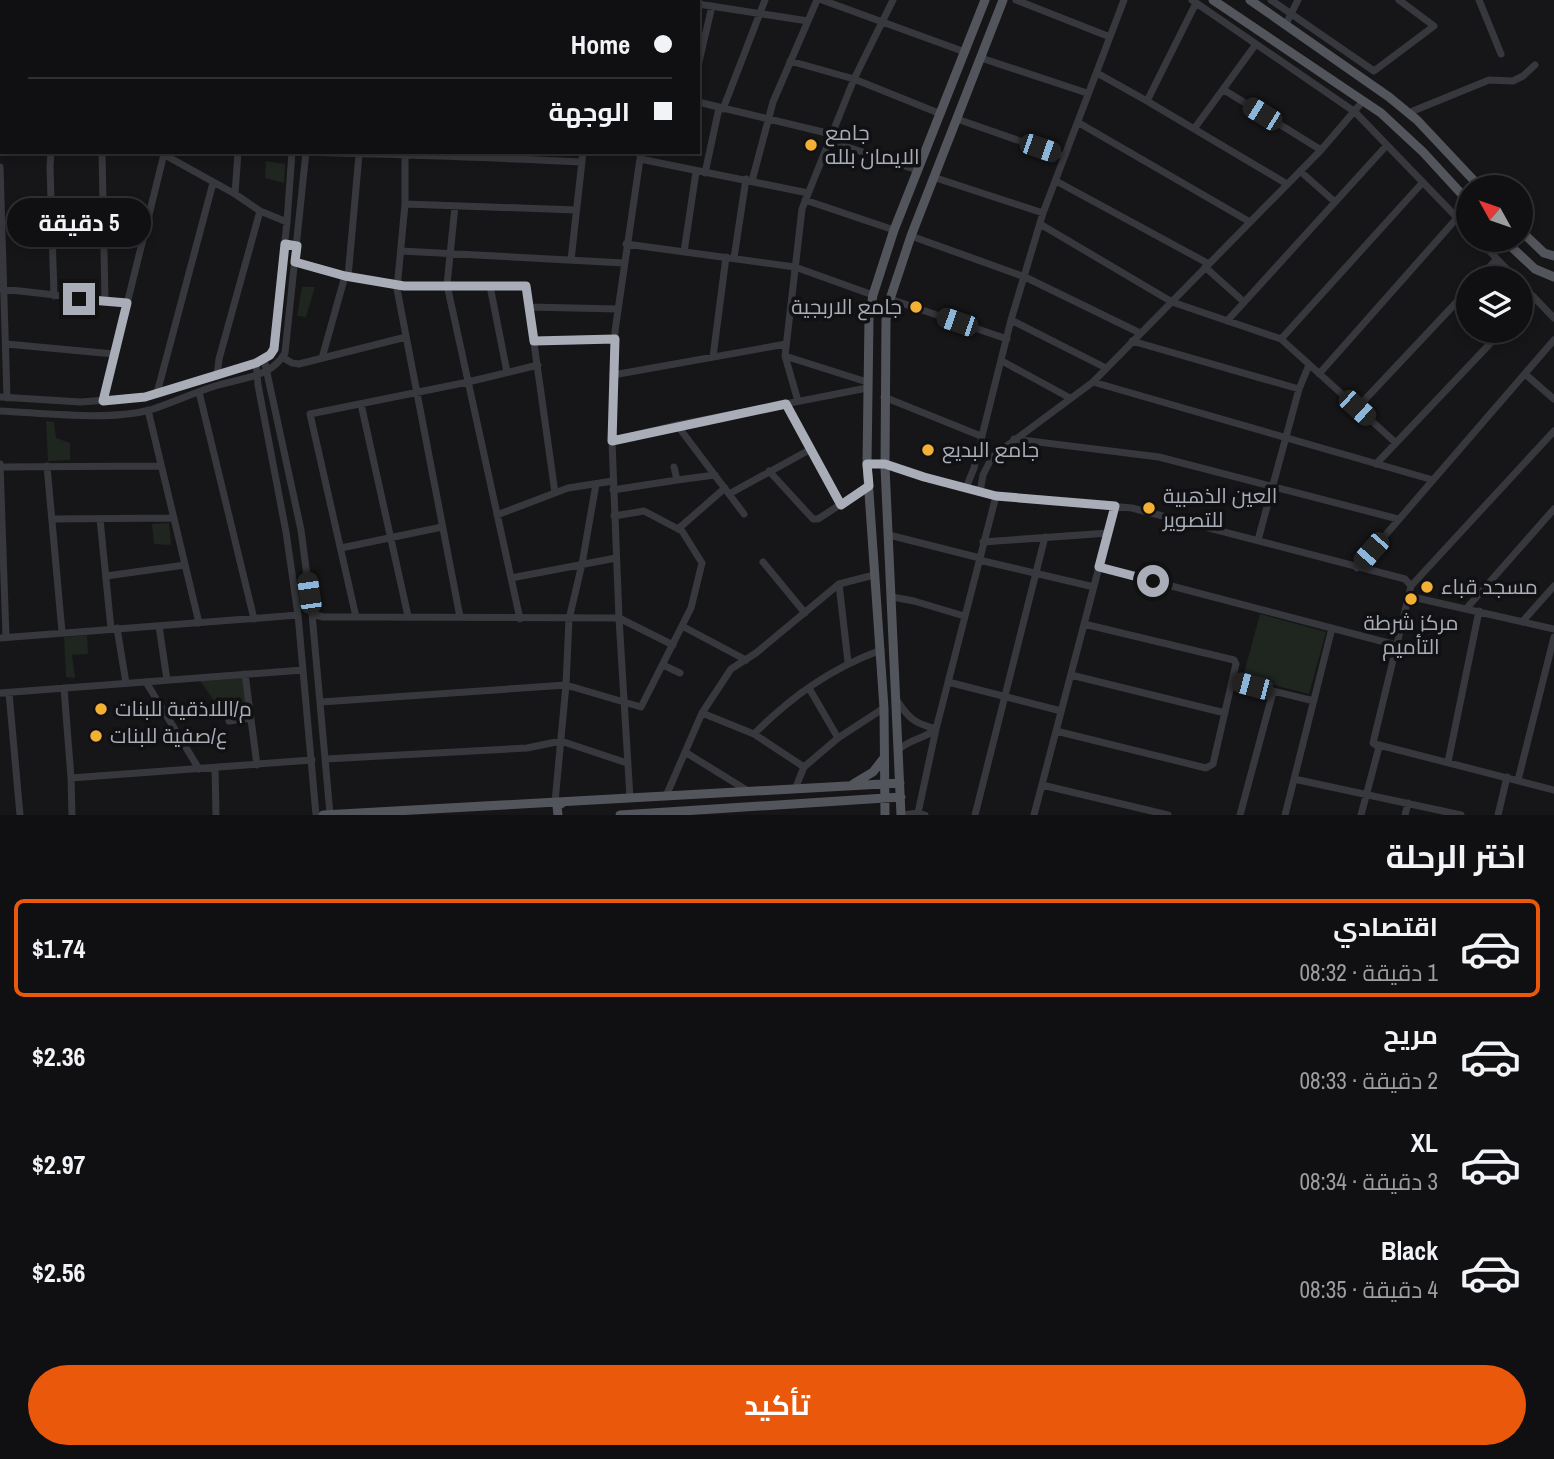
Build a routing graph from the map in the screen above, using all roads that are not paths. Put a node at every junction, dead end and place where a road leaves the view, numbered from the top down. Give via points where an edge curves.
1 (765, 0) edge
2 (820, 0) edge
3 (893, 0) edge
4 (985, 0) edge
5 (1003, 0) edge
6 (1016, 0) edge
7 (1124, 0) edge
8 (1213, 0) edge
9 (1250, 0) edge
10 (1271, 0) edge
11 (1298, 0) edge
12 (1399, 0) edge
13 (1479, 0) edge
14 (1194, 1) edge
15 (700, 4) edge
16 (725, 4) edge
17 (712, 6) junction
18 (1292, 13) junction
19 (760, 14) junction
20 (808, 21) junction
21 (881, 21) junction
22 (1286, 24) junction
23 (1110, 37) junction
24 (1255, 44) junction
25 (965, 52) junction
26 (1501, 54) dead end
27 (700, 57) edge
28 (981, 58) junction
29 (790, 61) junction
30 (1535, 65) dead end
31 (1097, 73) junction
32 (854, 79) junction
33 (1224, 90) junction
34 (1087, 93) junction
35 (1147, 101) junction
36 (1363, 101) junction
37 (700, 103) edge
38 (721, 109) junction
39 (1413, 111) dead end
40 (1355, 112) junction
41 (941, 114) junction
42 (769, 118) junction
43 (957, 119) junction
44 (1079, 122) junction
45 (1194, 129) junction
46 (830, 138) junction
47 (1387, 145) junction
48 (1321, 150) junction
49 (51, 154) edge
50 (102, 154) edge
51 (162, 154) edge
52 (164, 154) edge
53 (238, 154) edge
54 (292, 154) edge
55 (306, 154) edge
56 (341, 154) edge
57 (382, 154) edge
58 (405, 154) edge
59 (425, 154) edge
60 (583, 154) edge
61 (359, 155) junction
62 (641, 156) edge
63 (1063, 156) junction
64 (582, 162) junction
65 (0, 167) edge
66 (917, 170) junction
67 (1300, 171) junction
68 (696, 172) junction
69 (705, 173) junction
70 (1469, 175) edge
71 (933, 177) junction
72 (749, 180) junction
73 (1056, 181) junction
74 (1423, 182) junction
75 (213, 183) junction
76 (1287, 184) junction
77 (1456, 188) edge
78 (235, 194) junction
79 (806, 196) junction
80 (1335, 202) junction
81 (405, 204) junction
82 (455, 206) junction
83 (576, 210) junction
84 (260, 211) junction
85 (1043, 213) junction
86 (1456, 217) edge
87 (1456, 219) edge
88 (288, 222) junction
89 (1250, 222) junction
90 (103, 223) junction
91 (1040, 224) junction
92 (146, 226) junction
93 (0, 228) edge
94 (894, 230) junction
95 (911, 236) junction
96 (1533, 242) edge
97 (285, 244) junction
98 (626, 244) junction
99 (297, 246) junction
100 (401, 251) junction
101 (684, 251) junction
102 (1490, 252) edge
103 (1517, 252) edge
104 (450, 253) junction
105 (1554, 256) edge
106 (730, 258) junction
107 (1497, 259) junction
108 (570, 260) junction
109 (295, 262) junction
110 (624, 263) junction
111 (1207, 266) junction
112 (1490, 266) edge
113 (1504, 266) edge
114 (796, 267) junction
115 (346, 277) junction
116 (1025, 277) junction
117 (1554, 277) edge
118 (397, 285) junction
119 (447, 285) junction
120 (490, 286) junction
121 (2, 289) junction
122 (873, 295) junction
123 (54, 296) junction
124 (1534, 297) edge
125 (890, 299) junction
126 (105, 301) junction
127 (1172, 302) junction
128 (1244, 302) junction
129 (127, 303) junction
130 (1456, 303) edge
131 (529, 307) junction
132 (618, 310) junction
133 (1554, 318) edge
134 (1011, 320) junction
135 (1227, 321) junction
136 (1140, 333) junction
137 (405, 337) junction
138 (615, 339) junction
139 (1007, 339) junction
140 (1281, 339) junction
141 (1554, 340) edge
142 (534, 341) junction
143 (1132, 341) junction
144 (1491, 343) edge
145 (6, 344) junction
146 (786, 344) junction
147 (114, 354) junction
148 (785, 356) junction
149 (282, 357) junction
150 (713, 357) junction
151 (322, 358) junction
152 (260, 361) junction
153 (1002, 361) junction
154 (538, 365) junction
155 (1309, 365) junction
156 (1106, 368) junction
157 (267, 371) junction
158 (507, 372) junction
159 (1319, 374) junction
160 (1525, 374) junction
161 (257, 375) junction
162 (613, 375) junction
163 (217, 376) junction
164 (468, 382) junction
165 (1093, 382) junction
166 (867, 385) junction
167 (1299, 389) junction
168 (199, 392) junction
169 (157, 393) junction
170 (417, 393) junction
171 (4, 397) edge
172 (884, 397) junction
173 (1070, 398) junction
174 (1554, 399) edge
175 (103, 401) junction
176 (797, 401) junction
177 (360, 404) junction
178 (786, 404) junction
179 (1357, 408) junction
180 (148, 410) junction
181 (0, 411) edge
182 (677, 425) junction
183 (1554, 431) edge
184 (981, 436) junction
185 (1287, 438) junction
186 (1014, 439) junction
187 (612, 441) junction
188 (1396, 443) junction
189 (811, 449) junction
190 (867, 464) junction
191 (885, 464) junction
192 (1376, 464) junction
193 (0, 465) edge
194 (47, 466) junction
195 (161, 466) junction
196 (674, 467) dead end
197 (769, 471) junction
198 (715, 475) junction
199 (677, 480) junction
200 (1433, 480) junction
201 (596, 484) junction
202 (613, 486) junction
203 (869, 486) junction
204 (1273, 486) junction
205 (966, 488) junction
206 (727, 491) junction
207 (980, 492) junction
208 (555, 493) junction
209 (996, 496) junction
210 (841, 505) junction
211 (1115, 506) junction
212 (1554, 509) edge
213 (744, 514) dead end
214 (497, 515) junction
215 (614, 516) junction
216 (174, 518) junction
217 (52, 519) junction
218 (100, 519) junction
219 (1398, 519) junction
220 (442, 527) junction
221 (678, 529) junction
222 (1108, 533) junction
223 (889, 535) junction
224 (388, 537) junction
225 (1045, 537) junction
226 (1258, 540) junction
227 (984, 542) junction
228 (341, 548) junction
229 (616, 558) junction
230 (980, 559) junction
231 (763, 562) dead end
232 (582, 564) junction
233 (185, 565) junction
234 (1099, 567) junction
235 (1357, 568) junction
236 (1035, 574) junction
237 (874, 575) junction
238 (106, 576) junction
239 (511, 578) junction
240 (839, 584) junction
241 (1411, 586) junction
242 (1554, 586) edge
243 (1094, 587) junction
244 (1408, 596) junction
245 (892, 597) junction
246 (1466, 609) junction
247 (1479, 611) junction
248 (805, 613) junction
249 (312, 614) junction
250 (298, 615) junction
251 (408, 616) junction
252 (964, 616) junction
253 (356, 617) junction
254 (460, 617) junction
255 (520, 618) junction
256 (619, 618) junction
257 (254, 619) junction
258 (569, 619) junction
259 (1522, 622) junction
260 (199, 623) junction
261 (1084, 624) junction
262 (159, 626) junction
263 (682, 626) junction
264 (1332, 628) junction
265 (114, 629) junction
266 (1554, 629) edge
267 (62, 632) junction
268 (3, 637) edge
269 (1554, 637) edge
270 (673, 645) junction
271 (1396, 645) junction
272 (881, 650) junction
273 (746, 660) junction
274 (848, 662) junction
275 (663, 665) junction
276 (303, 670) junction
277 (680, 673) dead end
278 (245, 674) junction
279 (1071, 675) junction
280 (166, 680) junction
281 (1232, 681) junction
282 (146, 682) junction
283 (948, 682) junction
284 (126, 683) junction
285 (566, 685) junction
286 (64, 688) junction
287 (808, 688) junction
288 (1273, 692) junction
289 (0, 693) edge
290 (9, 693) junction
291 (1004, 698) junction
292 (896, 699) junction
293 (1314, 701) junction
294 (320, 702) junction
295 (623, 702) junction
296 (884, 708) junction
297 (1061, 711) junction
298 (702, 713) junction
299 (1225, 713) junction
300 (251, 718) junction
301 (229, 721) dead end
302 (936, 729) junction
303 (1056, 731) junction
304 (754, 734) junction
305 (838, 738) junction
306 (561, 741) junction
307 (1373, 743) junction
308 (898, 750) junction
309 (685, 752) junction
310 (885, 756) junction
311 (326, 759) junction
312 (312, 760) junction
313 (1448, 762) junction
314 (627, 764) junction
315 (257, 765) junction
316 (804, 767) junction
317 (215, 768) junction
318 (199, 769) junction
319 (1507, 777) junction
320 (71, 778) junction
321 (1294, 779) junction
322 (1518, 780) junction
323 (885, 783) junction
324 (900, 783) junction
325 (1042, 785) junction
326 (847, 786) junction
327 (818, 788) junction
328 (795, 789) junction
329 (1554, 790) edge
330 (748, 792) junction
331 (1366, 794) junction
332 (666, 796) junction
333 (901, 797) junction
334 (629, 798) junction
335 (884, 798) junction
336 (856, 801) junction
337 (559, 802) junction
338 (819, 803) junction
339 (1408, 803) junction
340 (527, 804) junction
341 (330, 814) edge
342 (536, 814) edge
343 (922, 814) edge
344 (20, 815) edge
345 (72, 815) edge
346 (216, 815) edge
347 (316, 815) edge
348 (323, 815) edge
349 (558, 815) edge
350 (620, 815) edge
351 (884, 815) edge
352 (902, 815) edge
353 (975, 815) edge
354 (1034, 815) edge
355 (1168, 815) edge
356 (1240, 815) edge
357 (1285, 815) edge
358 (1362, 815) edge
359 (1405, 815) edge
360 (1461, 815) edge
361 (1498, 815) edge

1 - 19 street
2 - 20 street
2 - 21 street
3 - 21 street
4 - 25 main road
5 - 28 main road
6 - 23 street
7 - 23 street
8 - 36 main road
9 - 22 main road
10 - 18 street
11 - 18 street
12 - 18 street via 1434,26 1374,71
13 - 26 street
14 - 24 street
14 - 35 street
15 - 17 street
16 - 17 street
16 - 19 street
17 - 27 street
18 - 22 street
19 - 20 street
19 - 38 street
20 - 29 street
21 - 25 street
21 - 32 street
22 - 70 main road via 1417,120
23 - 31 street
24 - 33 street
24 - 40 street
25 - 41 main road
28 - 34 street
28 - 43 main road
29 - 32 street
29 - 42 street
30 - 39 street via 1513,81 1489,80
31 - 34 street
31 - 35 street
32 - 41 street
32 - 46 street
33 - 45 street
33 - 48 street
34 - 44 street
35 - 45 street
36 - 40 street
36 - 77 main road via 1404,133
37 - 38 street
38 - 42 street
38 - 69 street
40 - 47 street
40 - 48 street
41 - 66 main road
42 - 46 street
42 - 72 street
43 - 63 street
43 - 71 main road
44 - 63 street
44 - 89 street
45 - 76 street
46 - 66 street
46 - 79 street
47 - 74 street
47 - 80 street
48 - 67 street
49 - 123 street
50 - 90 street
51 - 92 street
52 - 75 street
53 - 78 street
54 - 88 street
55 - 99 street
56 - 61 street
57 - 61 street
58 - 81 street
59 - 64 street
60 - 64 street
61 - 115 street
62 - 68 street
62 - 98 street
63 - 73 street
64 - 83 street
65 - 93 street
66 - 94 main road
67 - 76 street
67 - 80 street
68 - 69 street
68 - 101 street
69 - 72 street
71 - 85 street
71 - 95 main road
72 - 79 street
72 - 106 street
73 - 85 street
73 - 111 street
74 - 86 street
74 - 140 street
75 - 78 street
75 - 169 street
76 - 89 street
78 - 84 street
79 - 94 street
79 - 114 street
80 - 128 street
81 - 82 street
81 - 100 street
82 - 83 street
82 - 104 street
83 - 108 street
84 - 88 street
84 - 163 street
85 - 91 street
87 - 159 street
88 - 97 street
89 - 111 street
90 - 92 street
90 - 126 street
91 - 116 street
91 - 127 street
92 - 129 street
93 - 121 street
94 - 122 main road
95 - 116 street
95 - 125 main road
96 - 105 main road
97 - 99 street
97 - 152 street via 274,349
98 - 101 street
98 - 110 street
99 - 109 street
100 - 104 street
100 - 118 street
101 - 106 street
102 - 107 street
103 - 117 main road via 1535,269
104 - 108 street
104 - 119 street
106 - 114 street
106 - 150 street
107 - 112 street
107 - 113 street
108 - 110 street
109 - 115 street
109 - 149 street
110 - 132 street
111 - 127 street
111 - 128 street
114 - 122 street
114 - 146 street
115 - 118 street
115 - 151 street
116 - 134 street
116 - 136 street
118 - 119 street
118 - 137 street
119 - 120 street
119 - 164 street
120 - 131 street via 526,286
120 - 158 street
121 - 123 street
121 - 145 street
122 - 166 main road
123 - 126 street
124 - 133 street
125 - 139 street
125 - 172 main road
126 - 129 street
127 - 135 street
127 - 136 street
128 - 135 street
129 - 147 street
130 - 179 street
131 - 132 street
131 - 142 street
132 - 138 street
134 - 139 street
134 - 156 street
135 - 140 street
136 - 143 street
137 - 151 street
137 - 170 street
138 - 142 street
138 - 162 street
139 - 153 street
140 - 155 street
141 - 160 street
142 - 154 street
143 - 156 street
143 - 167 street
144 - 188 street
145 - 147 street
145 - 171 street
146 - 148 street
146 - 150 street
147 - 175 street
148 - 166 street
148 - 176 street
149 - 151 street via 299,364
149 - 157 street
150 - 162 street
152 - 157 street
152 - 161 street
152 - 163 street
153 - 173 street
153 - 184 street
154 - 158 street
154 - 208 street
155 - 159 street
155 - 167 street
156 - 165 street
157 - 161 street
157 - 249 street via 301,530
158 - 164 street
159 - 179 street
160 - 174 street
160 - 200 street
161 - 168 street
161 - 250 street
162 - 187 street
163 - 169 street
164 - 170 street
164 - 214 street
165 - 173 street
165 - 185 street
166 - 176 street
166 - 190 main road
167 - 185 street
168 - 180 street
168 - 257 street
169 - 175 street
170 - 177 street
170 - 220 street
171 - 175 street
172 - 184 street
172 - 191 main road
173 - 186 street
176 - 178 street
177 - 224 street
177 - 228 street via 310,414
178 - 182 street
178 - 189 street
179 - 188 street
180 - 181 street via 80,415
180 - 195 street
182 - 187 street
182 - 198 street
183 - 241 street
184 - 205 street
185 - 192 street
185 - 204 street
186 - 204 street via 1158,457
186 - 207 street via 988,463
187 - 202 street
188 - 192 street
189 - 197 street
189 - 210 street
190 - 191 street
190 - 203 main road
191 - 205 street
191 - 223 main road
192 - 200 street
193 - 194 street
193 - 268 street
194 - 195 street
194 - 217 street
195 - 216 street
196 - 199 street
197 - 206 street
197 - 210 street via 813,519
198 - 199 street
198 - 206 street
199 - 202 street
200 - 219 street
201 - 202 street
201 - 208 street
201 - 232 street
202 - 215 street
203 - 210 street
203 - 237 main road
204 - 219 street
204 - 226 street
205 - 207 street
206 - 213 street
206 - 221 street
207 - 209 street
208 - 214 street
209 - 211 street
209 - 227 street
211 - 222 street
211 - 226 street
212 - 246 street
214 - 239 street
215 - 221 street via 644,511
215 - 229 street
216 - 218 street
216 - 233 street
217 - 218 street
217 - 267 street
218 - 238 street
219 - 235 street
220 - 224 street
220 - 254 street
221 - 263 street via 702,563
222 - 225 street
222 - 234 street
223 - 230 street
223 - 245 main road
224 - 228 street
224 - 251 street
225 - 227 street
225 - 236 street
226 - 235 street
227 - 230 street
228 - 253 street
229 - 232 street
229 - 256 street
230 - 236 street
230 - 252 street
231 - 248 street
232 - 239 street
232 - 258 street
233 - 238 street
233 - 260 street
234 - 243 street
234 - 264 street
235 - 241 street via 1405,579
236 - 243 street
236 - 291 street
237 - 240 street
237 - 272 main road
238 - 265 street
239 - 255 street
240 - 248 street
240 - 274 street
241 - 244 street
242 - 259 street
243 - 261 street
244 - 246 street
244 - 271 street
245 - 252 street
245 - 292 main road
246 - 247 street
247 - 259 street
247 - 313 street
248 - 273 street
249 - 253 street
249 - 294 street
250 - 257 street
250 - 276 street
251 - 253 street
251 - 254 street
252 - 283 street
254 - 255 street
255 - 258 street
256 - 258 street
256 - 270 street
256 - 295 street
257 - 260 street
258 - 285 street
259 - 266 street
260 - 262 street
261 - 279 street
261 - 281 street via 1231,658 1236,664
262 - 265 street
262 - 280 street
263 - 270 street
263 - 273 street
264 - 271 street
264 - 293 street
265 - 267 street
265 - 284 street
267 - 268 street
269 - 322 street
270 - 275 street
271 - 307 street
272 - 274 street
272 - 296 main road
273 - 298 street via 720,682
274 - 287 street
275 - 277 street
275 - 295 street via 641,707
276 - 278 street
276 - 312 street
278 - 280 street
278 - 300 street
279 - 297 street
279 - 299 street
280 - 282 street
281 - 288 street
281 - 299 street
282 - 284 street
282 - 318 street
283 - 291 street
283 - 302 street
284 - 286 street
285 - 294 street
285 - 295 street
285 - 306 street
286 - 290 street
286 - 320 street
287 - 304 street
287 - 305 street
288 - 293 street
288 - 356 street
289 - 290 street
290 - 344 street
291 - 297 street
291 - 353 street
292 - 302 street via 916,723
292 - 308 main road
293 - 321 street
294 - 311 street
295 - 314 street
296 - 305 street
296 - 310 main road
297 - 303 street
298 - 304 street
298 - 309 street
299 - 303 street via 1213,764 1206,768
300 - 301 street
300 - 315 street
302 - 308 street
302 - 343 street
303 - 325 street
304 - 316 street
305 - 316 street
306 - 311 street via 527,748
306 - 314 street
306 - 337 street
307 - 313 street
307 - 331 street via 1379,747
308 - 324 main road
309 - 330 street
309 - 332 street
310 - 323 main road
310 - 326 main road via 873,772
311 - 341 street
312 - 315 street
312 - 347 street
313 - 319 street
314 - 334 street
315 - 317 street
316 - 328 street
317 - 318 street
317 - 346 street
318 - 320 street
319 - 322 street
319 - 361 street
320 - 345 street
321 - 331 street
321 - 357 street
322 - 329 street
323 - 324 main road
323 - 326 main road
323 - 335 main road
324 - 333 main road
325 - 354 street
325 - 355 street
326 - 327 main road
327 - 328 main road
327 - 338 main road
328 - 330 main road
330 - 332 main road
331 - 339 street
331 - 358 street
332 - 334 main road
333 - 335 main road
333 - 352 main road
334 - 337 main road
335 - 336 main road
335 - 351 main road
336 - 338 main road
336 - 351 main road via 875,805
337 - 340 main road
337 - 349 main road
338 - 350 main road
339 - 359 street
339 - 360 street
340 - 341 main road
340 - 342 main road
341 - 348 main road
343 - 352 street

